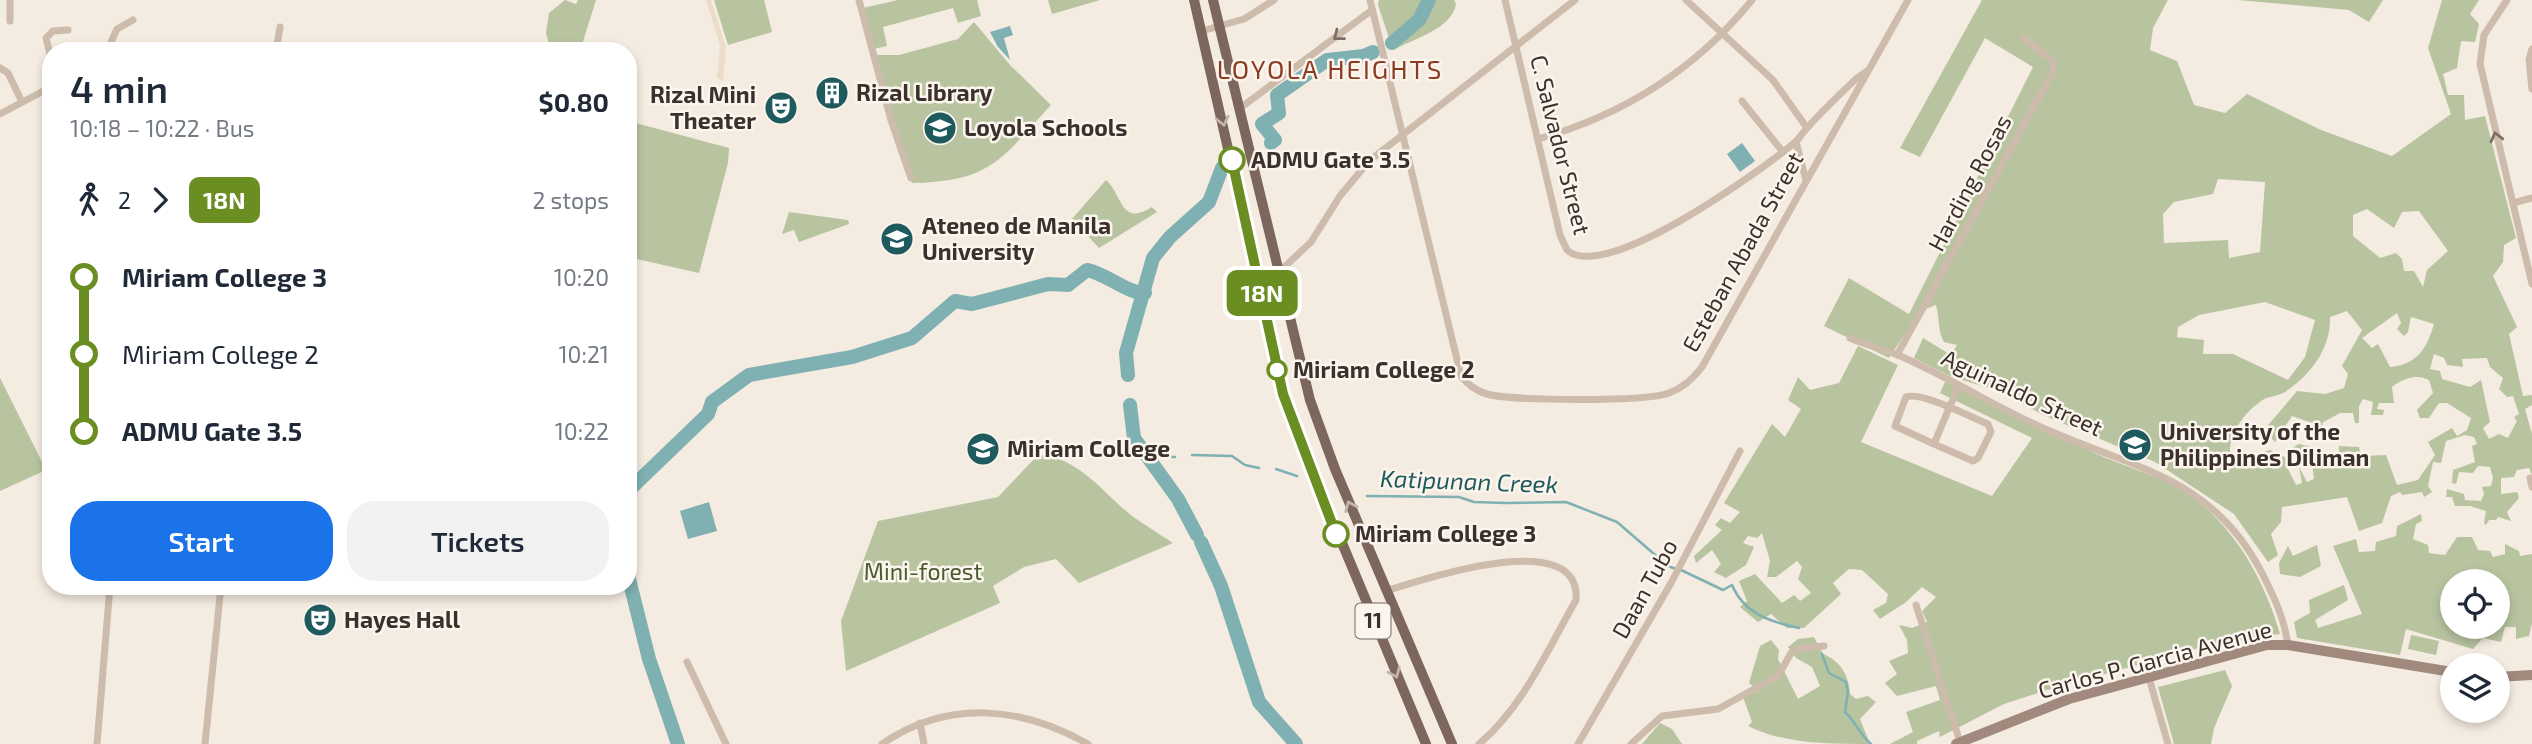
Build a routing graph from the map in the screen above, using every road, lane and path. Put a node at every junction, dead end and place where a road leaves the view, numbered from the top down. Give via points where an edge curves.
1 (10, 0) edge
2 (859, 0) edge
3 (1194, 0) edge
4 (1213, 0) edge
5 (1274, 0) edge
6 (1370, 0) edge
7 (1505, 0) edge
8 (1575, 0) edge
9 (1686, 0) edge
10 (1752, 0) edge
11 (1908, 0) edge
12 (2507, 0) edge
13 (1372, 10) junction
14 (133, 20) dead end
15 (10, 21) dead end
16 (1219, 26) junction
17 (280, 27) dead end
18 (68, 30) dead end
19 (1202, 31) junction
20 (1721, 35) junction
21 (2024, 37) dead end
22 (47, 42) edge
23 (111, 42) edge
24 (277, 42) edge
25 (1515, 46) junction
26 (2532, 49) edge
27 (0, 68) edge
28 (1868, 71) junction
29 (2532, 89) edge
30 (42, 92) edge
31 (1742, 101) dead end
32 (22, 102) junction
33 (1239, 110) junction
34 (0, 114) edge
35 (1807, 128) junction
36 (1403, 132) junction
37 (1538, 139) junction
38 (1796, 142) junction
39 (1783, 152) junction
40 (911, 178) dead end
41 (1806, 180) junction
42 (2532, 198) edge
43 (2513, 203) junction
44 (1279, 272) junction
45 (2532, 284) edge
46 (1261, 289) junction
47 (1850, 338) dead end
48 (1898, 355) junction
49 (1959, 386) junction
50 (1949, 408) junction
51 (1934, 444) junction
52 (1740, 451) dead end
53 (1386, 591) junction
54 (109, 595) edge
55 (220, 595) edge
56 (1916, 605) dead end
57 (2288, 645) junction
58 (1824, 646) dead end
59 (687, 662) dead end
60 (2440, 670) edge
61 (2532, 675) edge
62 (2510, 676) edge
63 (2149, 678) junction
64 (920, 723) junction
65 (1958, 743) edge
66 (97, 744) edge
67 (205, 744) edge
68 (726, 744) edge
69 (882, 744) edge
70 (924, 744) edge
71 (1088, 744) edge
72 (1426, 744) edge
73 (1452, 744) edge
74 (1479, 744) edge
75 (1578, 744) edge
76 (1630, 744) edge
77 (2168, 744) edge

1 - 15 street
2 - 40 street
3 - 19 main road, 11
4 - 16 main road, 11
5 - 16 street via 1244,19
6 - 13 street, Esteban Abada Street
7 - 25 street, C. Salvador Street
8 - 25 street
9 - 20 street
10 - 20 street
11 - 28 street, Esteban Abada Street
43 -> 12 street via 2480,64 2484,35
13 -> 33 street
13 - 36 street, Esteban Abada Street
14 - 23 street via 117,29
16 - 19 street
16 - 33 main road, 11
17 - 24 street
18 - 22 street via 53,31
19 -> 46 main road, 11
20 - 35 street via 1773,80
20 - 37 street via 1679,71 1631,102
21 - 48 street, Harding Rosas via 2053,61 2054,70
25 - 36 street
25 - 37 street, C. Salvador Street
26 - 29 street
27 - 32 street via 8,73
28 - 35 street, C. Salvador Street
28 - 41 street, Esteban Abada Street
30 - 32 street
31 - 39 street
32 - 34 street
33 - 44 main road, 11
35 - 38 street, C. Salvador Street
36 - 41 street, Esteban Abada Street via 1457,366 1467,384 1502,397 1639,399 1684,386 1702,367 1731,319
36 - 44 street via 1353,178 1311,242
37 - 39 street, C. Salvador Street via 1560,235 1567,250 1583,257 1610,252 1694,214
38 - 39 street, C. Salvador Street
38 - 41 street
42 - 43 street
43 - 45 street
44 - 46 street
53 -> 44 main road, 11 via 1310,400
46 -> 72 main road, 11 via 1289,416
47 - 48 street, Aguinaldo Street
48 - 49 street, Aguinaldo Street
49 - 50 street
49 - 57 street, Aguinaldo Street via 2043,429 2177,482 2201,499 2221,516 2256,561 2283,615
50 - 51 street
50 - 51 street via 1914,395 1906,397 1895,426
50 - 51 street via 1987,424 1991,432 1973,461
52 - 75 street, Daan Tubo
53 - 73 main road, 11
53 - 74 street via 1447,573 1526,561 1552,563 1572,582 1576,600 1507,716
54 - 66 street
55 - 67 street
56 - 65 street
57 - 60 main road, Carlos P. Garcia Avenue
57 - 63 main road, Carlos P. Garcia Avenue via 2267,645
58 - 76 street via 1791,653 1778,676 1718,709 1662,716
59 - 68 street
61 - 62 main road
63 - 65 main road, Carlos P. Garcia Avenue via 2040,709
63 - 77 street
64 - 69 street
64 - 70 street
64 - 71 street via 981,712 1033,718

